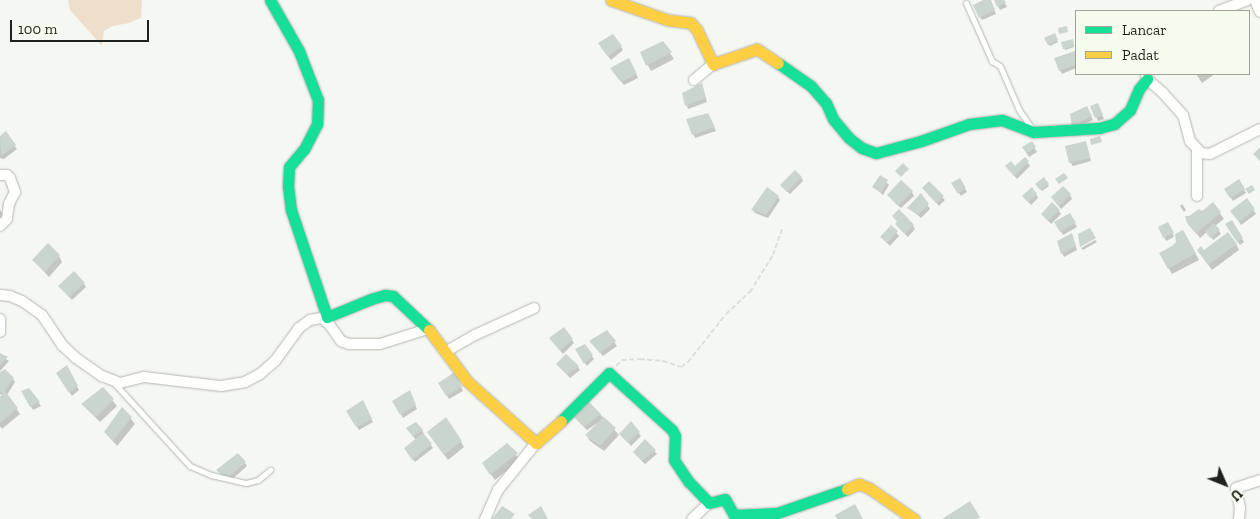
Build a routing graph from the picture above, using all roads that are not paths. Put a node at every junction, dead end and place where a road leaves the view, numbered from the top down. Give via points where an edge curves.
1 (270, 0) edge
2 (611, 0) edge
3 (1247, 0) edge
4 (1255, 0) edge
5 (966, 3) dead end
6 (1222, 10) edge
7 (1260, 12) edge
8 (713, 64) junction
9 (1147, 76) edge
10 (694, 80) dead end
11 (1260, 129) edge
12 (1034, 132) junction
13 (1197, 150) junction
14 (0, 175) edge
15 (1197, 196) dead end
16 (0, 226) edge
17 (0, 295) edge
18 (534, 308) dead end
19 (325, 318) junction
20 (0, 319) edge
21 (428, 329) junction
22 (0, 332) edge
23 (447, 351) junction
24 (113, 382) junction
25 (536, 443) junction
26 (270, 470) dead end
27 (1260, 480) edge
28 (710, 504) junction
29 (733, 517) edge
30 (485, 519) edge
31 (692, 519) edge
32 (914, 519) edge
33 (1239, 519) edge

1 - 19 street via 299,50 318,100 317,124 304,149 288,167 288,186 291,210
2 - 8 street via 663,18 691,23
3 - 6 street
4 - 7 street
5 - 12 lane via 992,61 1000,66 1019,110
8 - 10 street
8 - 12 street via 757,49 811,86 849,138 876,153 968,124 1002,120
9 - 12 street via 1130,110 1114,124
9 - 13 street via 1183,115 1190,141
11 - 13 street via 1210,154
13 - 15 street
14 - 16 street via 10,178 15,192 8,204 7,219
17 - 24 street via 22,301 42,315 62,345
18 - 23 street
19 - 21 street via 341,341 349,344 380,344
19 - 21 street via 389,294
19 - 24 street via 310,320 299,328 275,361 245,382 221,386 144,377
20 - 22 street
21 - 23 street
23 - 25 street via 468,381
24 - 26 lane via 190,466 211,475 246,483 258,480
25 - 28 street via 609,372 672,430 676,465
25 - 30 street via 498,490
27 - 33 street via 1236,488
28 - 29 street via 722,498 727,501
28 - 31 street
29 - 32 street via 777,513 859,484

